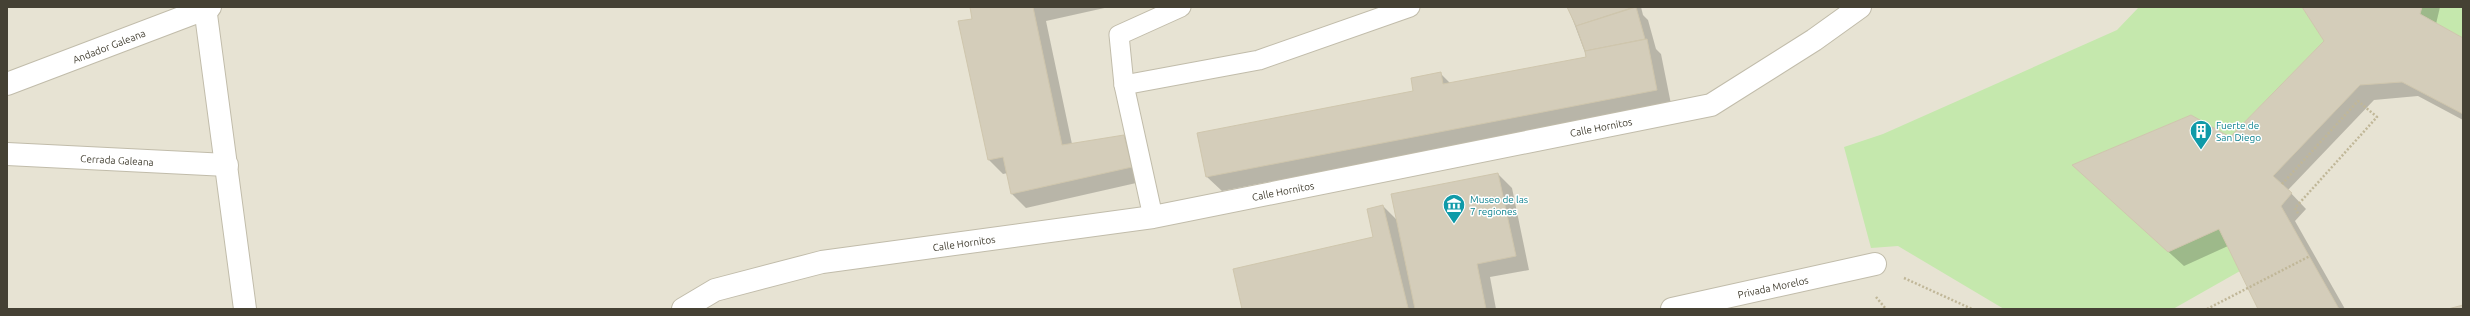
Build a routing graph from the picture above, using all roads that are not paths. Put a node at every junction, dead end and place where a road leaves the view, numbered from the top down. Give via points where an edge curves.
1 (1181, 7) edge
2 (1410, 7) edge
3 (1860, 7) edge
4 (207, 8) edge
5 (7, 84) edge
6 (1124, 86) junction
7 (7, 154) edge
8 (226, 165) junction
9 (1153, 217) junction
10 (1875, 264) road end
11 (246, 309) edge
12 (684, 309) edge
13 (1672, 309) edge

1 - 6 lane via 1119,35
2 - 6 lane via 1259,60
3 - 9 street, Calle Hornitos via 1814,40 1711,105
4 - 5 street, Andador Galeana
4 - 8 street
6 - 9 lane
7 - 8 street, Cerrada Galeana
8 - 11 street
9 - 12 street, Calle Hornitos via 822,262 715,290
10 - 13 street, Privada Morelos

